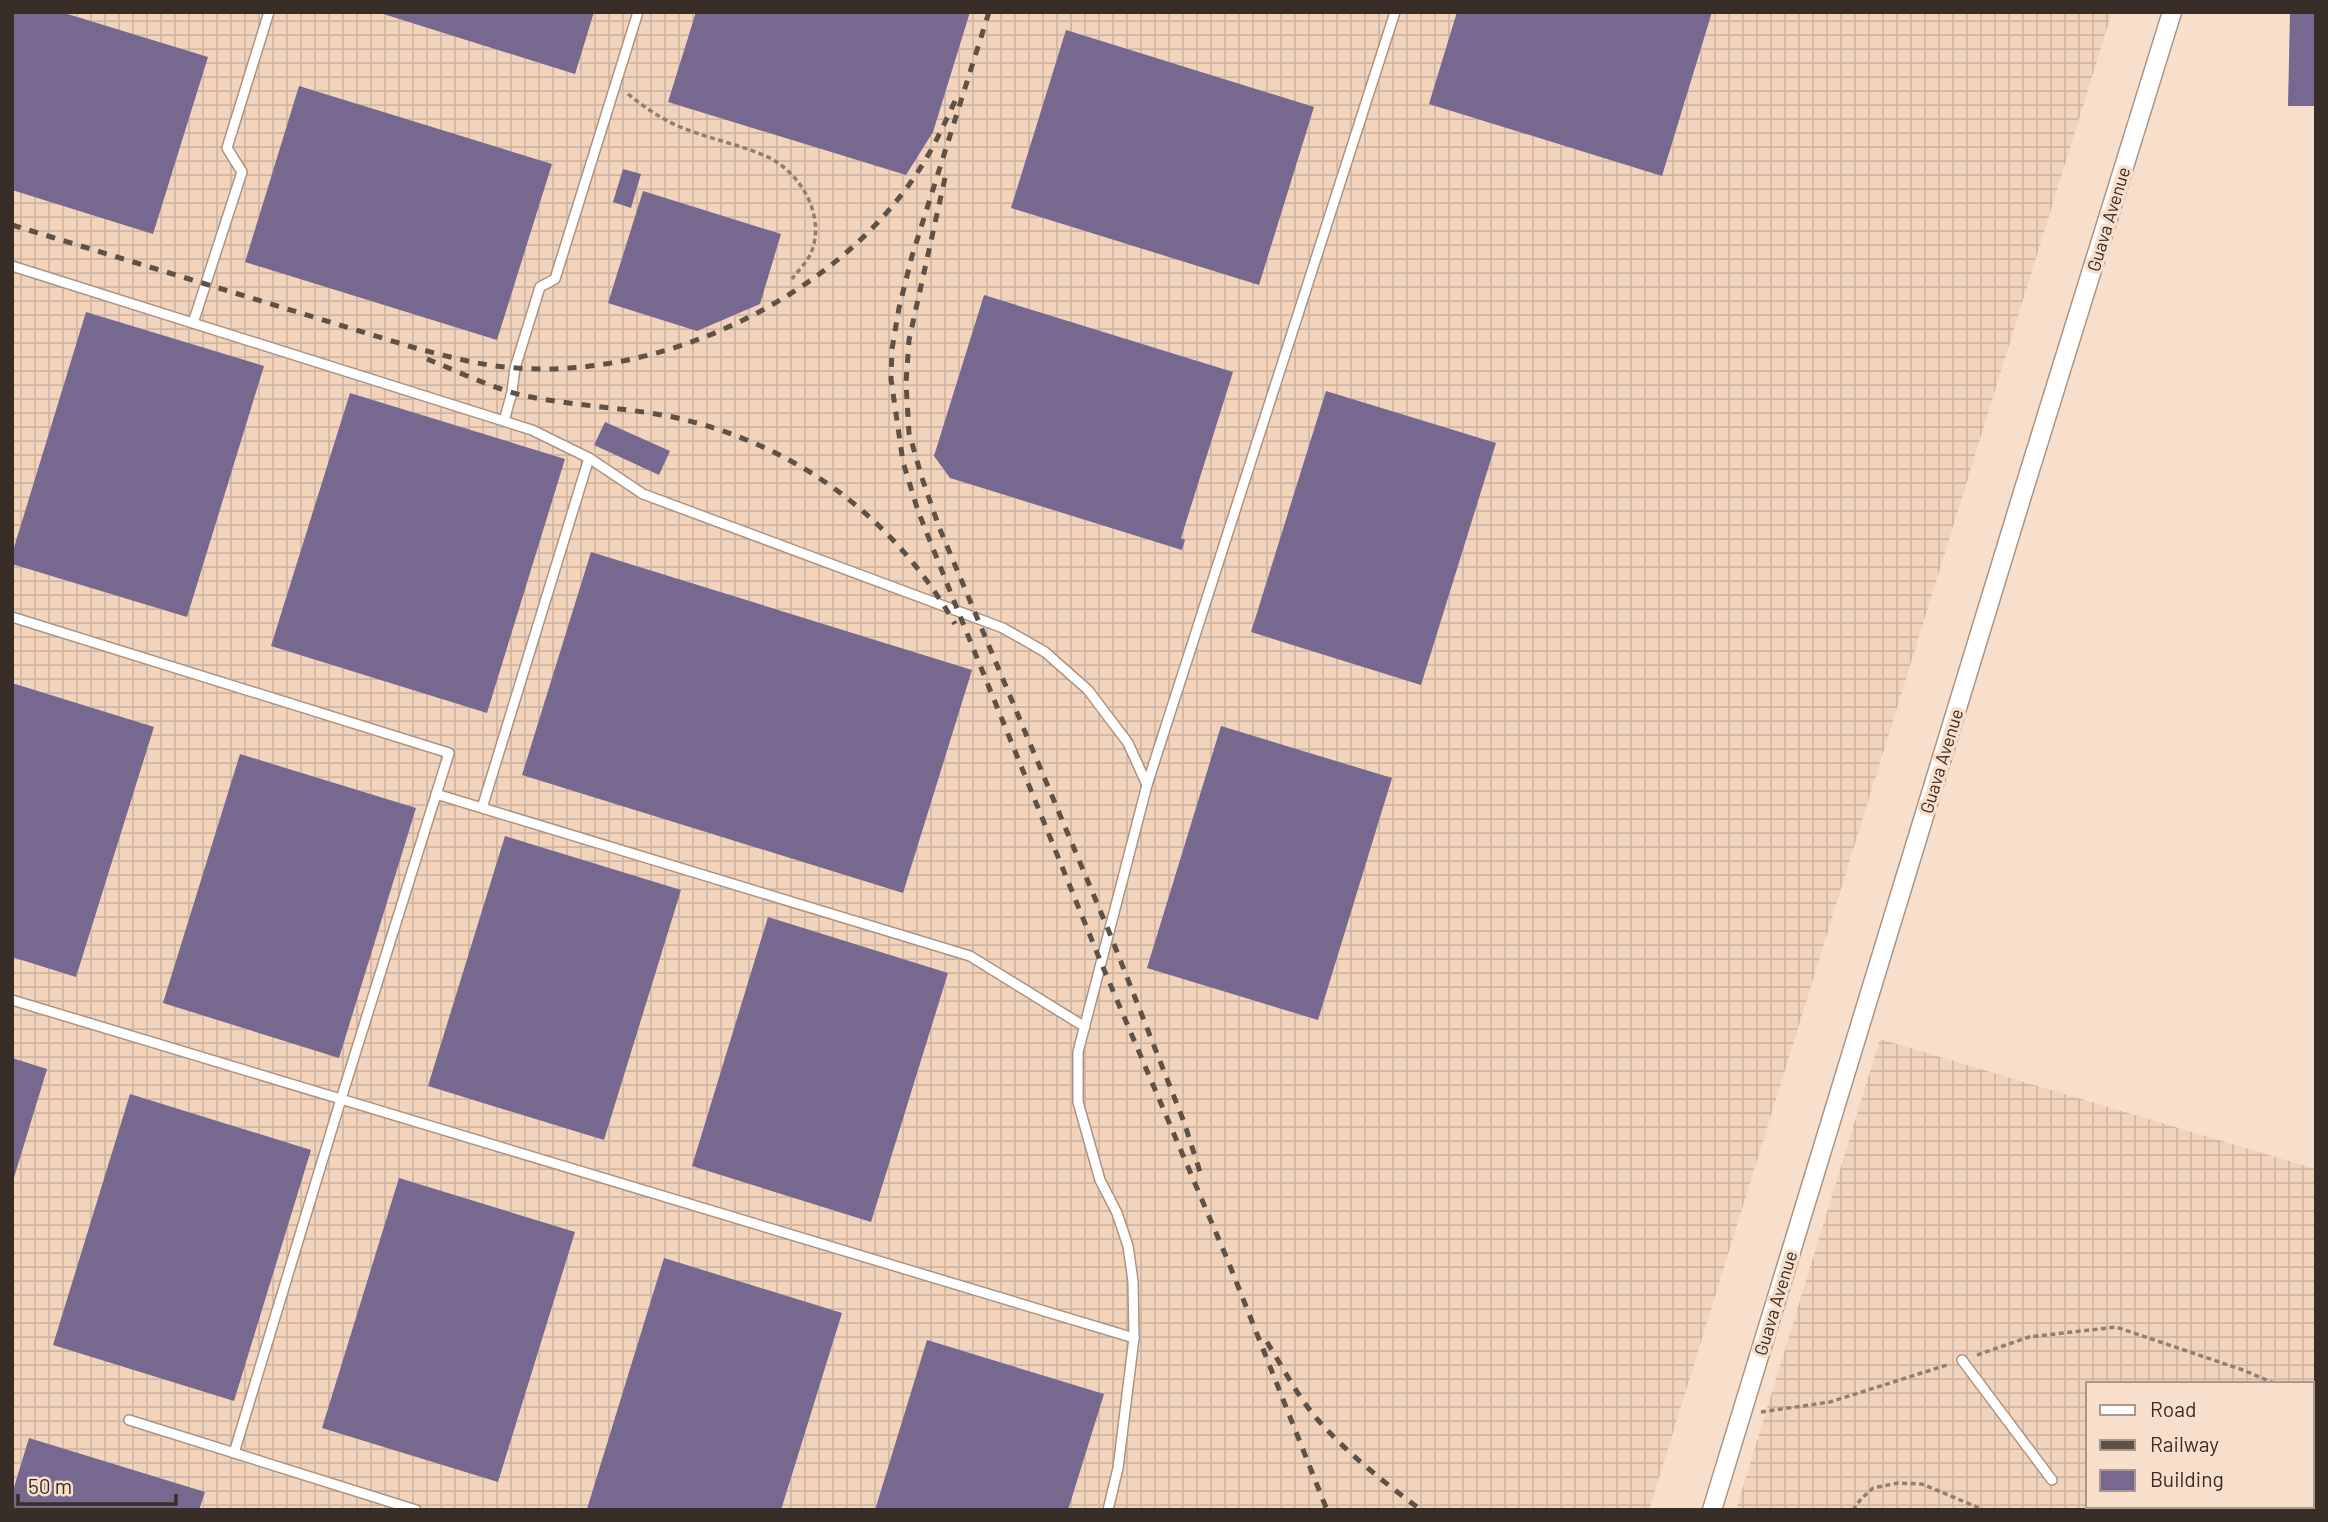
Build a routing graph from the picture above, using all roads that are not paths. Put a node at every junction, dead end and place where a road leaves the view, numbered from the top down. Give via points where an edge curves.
1 (269, 12) edge
2 (638, 12) edge
3 (1395, 12) edge
4 (2172, 12) edge
5 (12, 266) edge
6 (193, 323) junction
7 (504, 421) junction
8 (589, 458) junction
9 (12, 617) edge
10 (1147, 785) junction
11 (436, 794) junction
12 (482, 808) junction
13 (12, 1000) edge
14 (1085, 1027) junction
15 (341, 1099) junction
16 (1134, 1338) junction
17 (1962, 1360) road end
18 (129, 1420) dead end
19 (234, 1453) junction
20 (2052, 1479) dead end
21 (416, 1510) edge
22 (1108, 1510) edge
23 (1712, 1510) edge

1 - 6 lane via 227,148 242,172
2 - 7 lane via 555,279 540,287
3 - 10 lane
4 - 23 street, Guava Avenue
5 - 6 lane
6 - 7 lane
7 - 8 lane
8 - 10 lane via 643,495 976,617 1045,652 1088,690 1128,743
8 - 12 lane
9 - 11 lane via 449,753
10 - 14 lane
11 - 12 lane
11 - 15 lane
12 - 14 lane via 970,956
13 - 15 lane
14 - 16 lane via 1078,1052 1078,1102 1100,1180 1128,1246
15 - 16 lane
15 - 19 lane
16 - 22 lane via 1118,1468
17 - 20 lane
18 - 19 lane
19 - 21 lane

